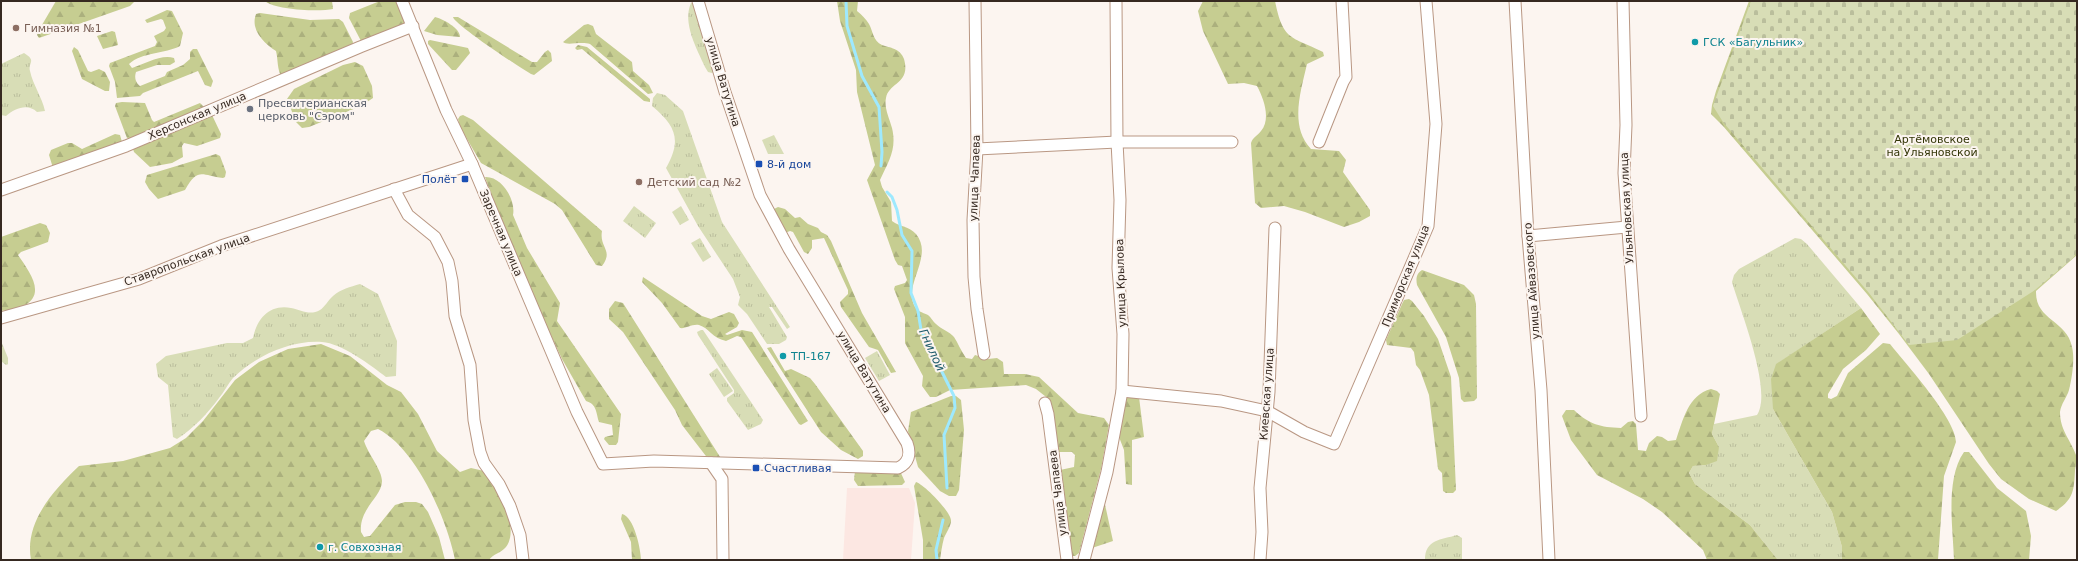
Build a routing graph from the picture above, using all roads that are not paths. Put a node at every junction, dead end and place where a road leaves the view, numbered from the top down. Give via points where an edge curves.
1 (402, 1) edge
2 (698, 1) edge
3 (975, 1) edge
4 (1116, 1) edge
5 (1342, 1) edge
6 (1426, 1) edge
7 (1515, 1) edge
8 (1623, 1) edge
9 (413, 26) junction
10 (1117, 142) junction
11 (1232, 142) dead end
12 (1320, 142) dead end
13 (977, 149) junction
14 (472, 164) junction
15 (394, 189) junction
16 (1, 190) edge
17 (1627, 226) junction
18 (1275, 228) dead end
19 (1528, 236) junction
20 (1, 318) edge
21 (984, 354) dead end
22 (1122, 391) junction
23 (1045, 403) dead end
24 (1267, 411) junction
25 (1641, 416) dead end
26 (711, 463) junction
27 (604, 464) joint
28 (523, 560) edge
29 (723, 560) edge
30 (1067, 560) edge
31 (1084, 560) edge
32 (1260, 560) edge
33 (1549, 560) edge

1 - 9 street, Заречная улица
2 - 26 street, улица Ватутина via 760,195 789,249 909,449 906,465 898,468
3 - 13 street, улица Чапаева
4 - 10 street, улица Крылова
5 - 12 street via 1346,77
6 - 24 street, Приморская улица via 1436,124 1428,226 1334,444 1304,432
7 - 19 street, улица Айвазовского
8 - 17 street, Ульяновская улица via 1626,125 1624,173
9 - 14 street, Заречная улица via 446,110
9 - 16 street, Херсонская улица via 126,146
10 - 11 street
10 - 13 street
10 - 22 street, улица Крылова via 1120,200 1118,268 1123,334
13 - 21 street, улица Чапаева via 973,220 974,277
14 - 15 street, Ставропольская улица
14 - 27 street, Заречная улица via 577,412
15 - 20 street, Ставропольская улица via 221,246 138,279
15 - 28 street via 408,215 435,237 448,262 455,316 470,365 474,420 480,452 510,506 520,535
17 - 19 street
17 - 25 street, Ульяновская улица
18 - 24 street, Киевская улица
19 - 33 street, улица Айвазовского via 1541,398
22 - 24 street via 1220,401
22 - 31 street, улица Крылова via 1107,472
23 - 30 street, улица Чапаева
24 - 32 street, Киевская улица via 1260,488
26 - 27 street, улица Ватутина via 654,461
26 - 29 street via 722,479

